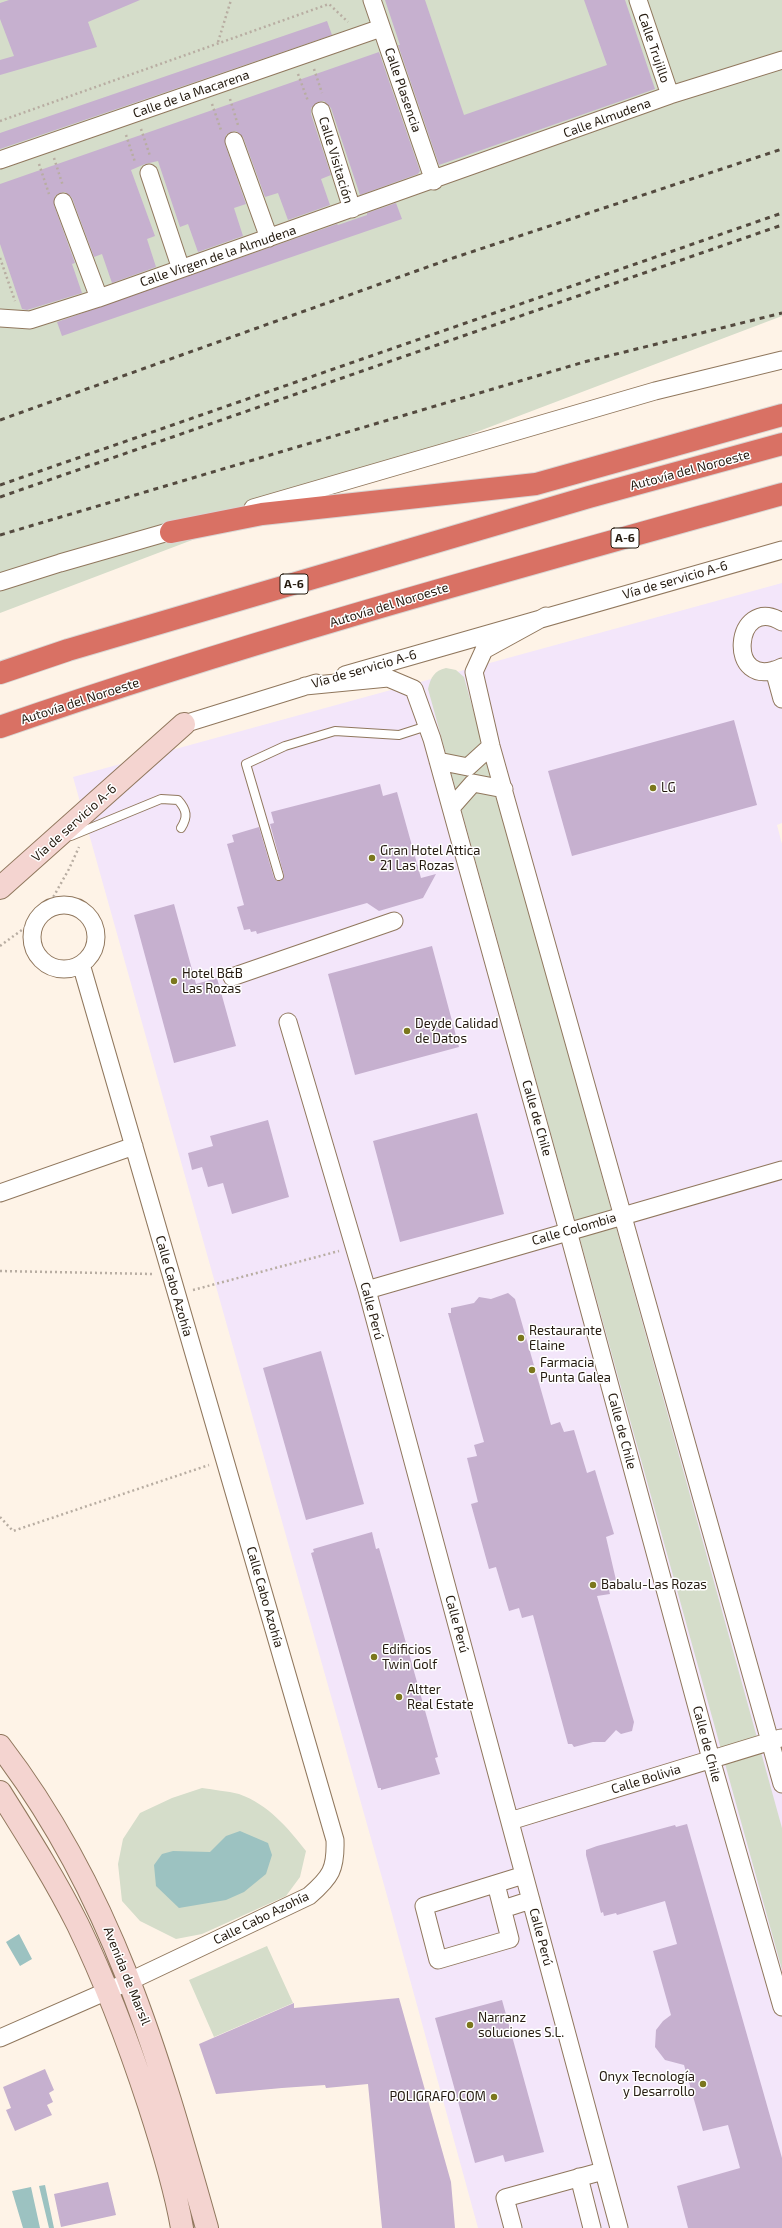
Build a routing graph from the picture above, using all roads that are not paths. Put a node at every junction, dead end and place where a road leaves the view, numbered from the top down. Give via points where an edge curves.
1 (372, 0) edge
2 (638, 0) edge
3 (381, 28) junction
4 (782, 60) edge
5 (670, 96) junction
6 (321, 111) road end
7 (234, 141) road end
8 (0, 160) edge
9 (149, 173) road end
10 (434, 181) junction
11 (63, 202) road end
12 (352, 209) junction
13 (269, 238) junction
14 (182, 269) junction
15 (99, 298) junction
16 (0, 318) edge
17 (782, 360) edge
18 (782, 415) edge
19 (782, 444) edge
20 (782, 494) edge
21 (171, 532) junction
22 (782, 550) edge
23 (0, 582) edge
24 (546, 616) junction
25 (782, 622) edge
26 (778, 668) edge
27 (0, 674) edge
28 (305, 686) junction
29 (782, 699) edge
30 (184, 724) joint
31 (428, 726) junction
32 (0, 727) edge
33 (491, 746) junction
34 (438, 761) junction
35 (504, 789) junction
36 (451, 808) junction
37 (181, 828) dead end
38 (47, 847) junction
39 (279, 876) dead end
40 (0, 888) edge
41 (394, 922) dead end
42 (81, 964) junction
43 (232, 977) dead end
44 (288, 1022) dead end
45 (134, 1146) junction
46 (782, 1170) edge
47 (0, 1193) edge
48 (624, 1214) junction
49 (568, 1231) junction
50 (367, 1290) junction
51 (776, 1740) edge
52 (0, 1746) edge
53 (711, 1759) junction
54 (782, 1784) edge
55 (0, 1792) edge
56 (510, 1821) junction
57 (524, 1875) junction
58 (496, 1884) junction
59 (531, 1900) junction
60 (503, 1909) junction
61 (130, 1981) junction
62 (107, 1991) junction
63 (782, 2007) edge
64 (0, 2038) edge
65 (603, 2170) junction
66 (579, 2178) junction
67 (610, 2196) junction
68 (585, 2202) junction
69 (182, 2228) edge
70 (207, 2228) edge
71 (513, 2228) edge
72 (592, 2228) edge
73 (619, 2228) edge

1 - 3 street, Calle Plasencia
2 - 5 street, Calle Trujillo
3 - 8 street, Calle de la Macarena
3 - 10 street, Calle Plasencia
4 - 5 street, Calle Almudena
5 - 10 street, Calle Almudena
6 - 12 street, Calle Visitación
7 - 13 street
9 - 14 street
10 - 12 street, Calle Virgen de la Almudena
11 - 15 street
12 - 13 street, Calle Virgen de la Almudena
13 - 14 street, Calle Virgen de la Almudena
14 - 15 street, Calle Virgen de la Almudena
15 - 16 street, Calle Virgen de la Almudena via 30,320
17 - 21 street via 655,391
18 - 21 highway via 536,484 262,514
19 - 27 highway, Autovía del Noroeste / A-6 via 91,643
20 - 32 highway, Autovía del Noroeste / A-6 via 468,581 77,700
21 - 23 street
22 - 24 street, Vía de servicio A-6
24 - 28 street, Vía de servicio A-6
24 - 33 street via 484,650 474,672
25 - 26 street via 760,618 744,631 741,641 741,651 746,661 754,668 763,671
26 - 29 street
28 - 30 street, Vía de servicio A-6
28 - 31 street, Calle de Chile via 388,678 414,689
30 - 38 street, Vía de servicio A-6
31 - 34 street, Calle de Chile
31 - 39 lane via 399,735 335,731 286,746 246,764
33 - 34 street via 468,767
33 - 35 street
34 - 36 street, Calle de Chile
35 - 36 street via 472,783
35 - 48 street
36 - 49 street, Calle de Chile
37 - 38 lane via 186,819 184,807 178,800 161,799
38 - 40 street, Vía de servicio A-6
41 - 43 street
42 - 42 street via 89,958 94,949 96,939 91,919 75,906 55,906 42,914 33,928 31,939 34,950 49,966 60,969
42 - 45 street, Calle Cabo Azohía
44 - 50 street, Calle Perú
45 - 47 street
45 - 61 street, Calle Cabo Azohía via 335,1840 336,1860 327,1881 309,1896
46 - 48 street, Calle Colombia
48 - 49 street, Calle Colombia
48 - 51 street
49 - 50 street, Calle Colombia
49 - 53 street, Calle de Chile
50 - 56 street, Calle Perú
51 - 53 street, Calle Bolivia
51 - 54 street
52 - 61 street, Avenida de Marsil via 67,1847 102,1913
53 - 56 street, Calle Bolivia
53 - 63 street, Calle de Chile
55 - 62 street, Avenida de Marsil via 78,1925
56 - 57 street, Calle Perú
57 - 58 street
57 - 59 street, Calle Perú
58 - 60 street
58 - 60 street via 424,1906 438,1960 510,1939
59 - 60 street
59 - 65 street, Calle Perú
61 - 62 street, Calle Cabo Azohía
61 - 70 street, Avenida de Marsil via 150,2036
62 - 64 street, Calle Cabo Azohía
62 - 69 street, Avenida de Marsil via 128,2044 159,2137
65 - 66 street
65 - 67 street, Calle Perú
66 - 68 street
66 - 71 street via 505,2198
67 - 68 street
67 - 73 street, Calle Perú
68 - 72 street

